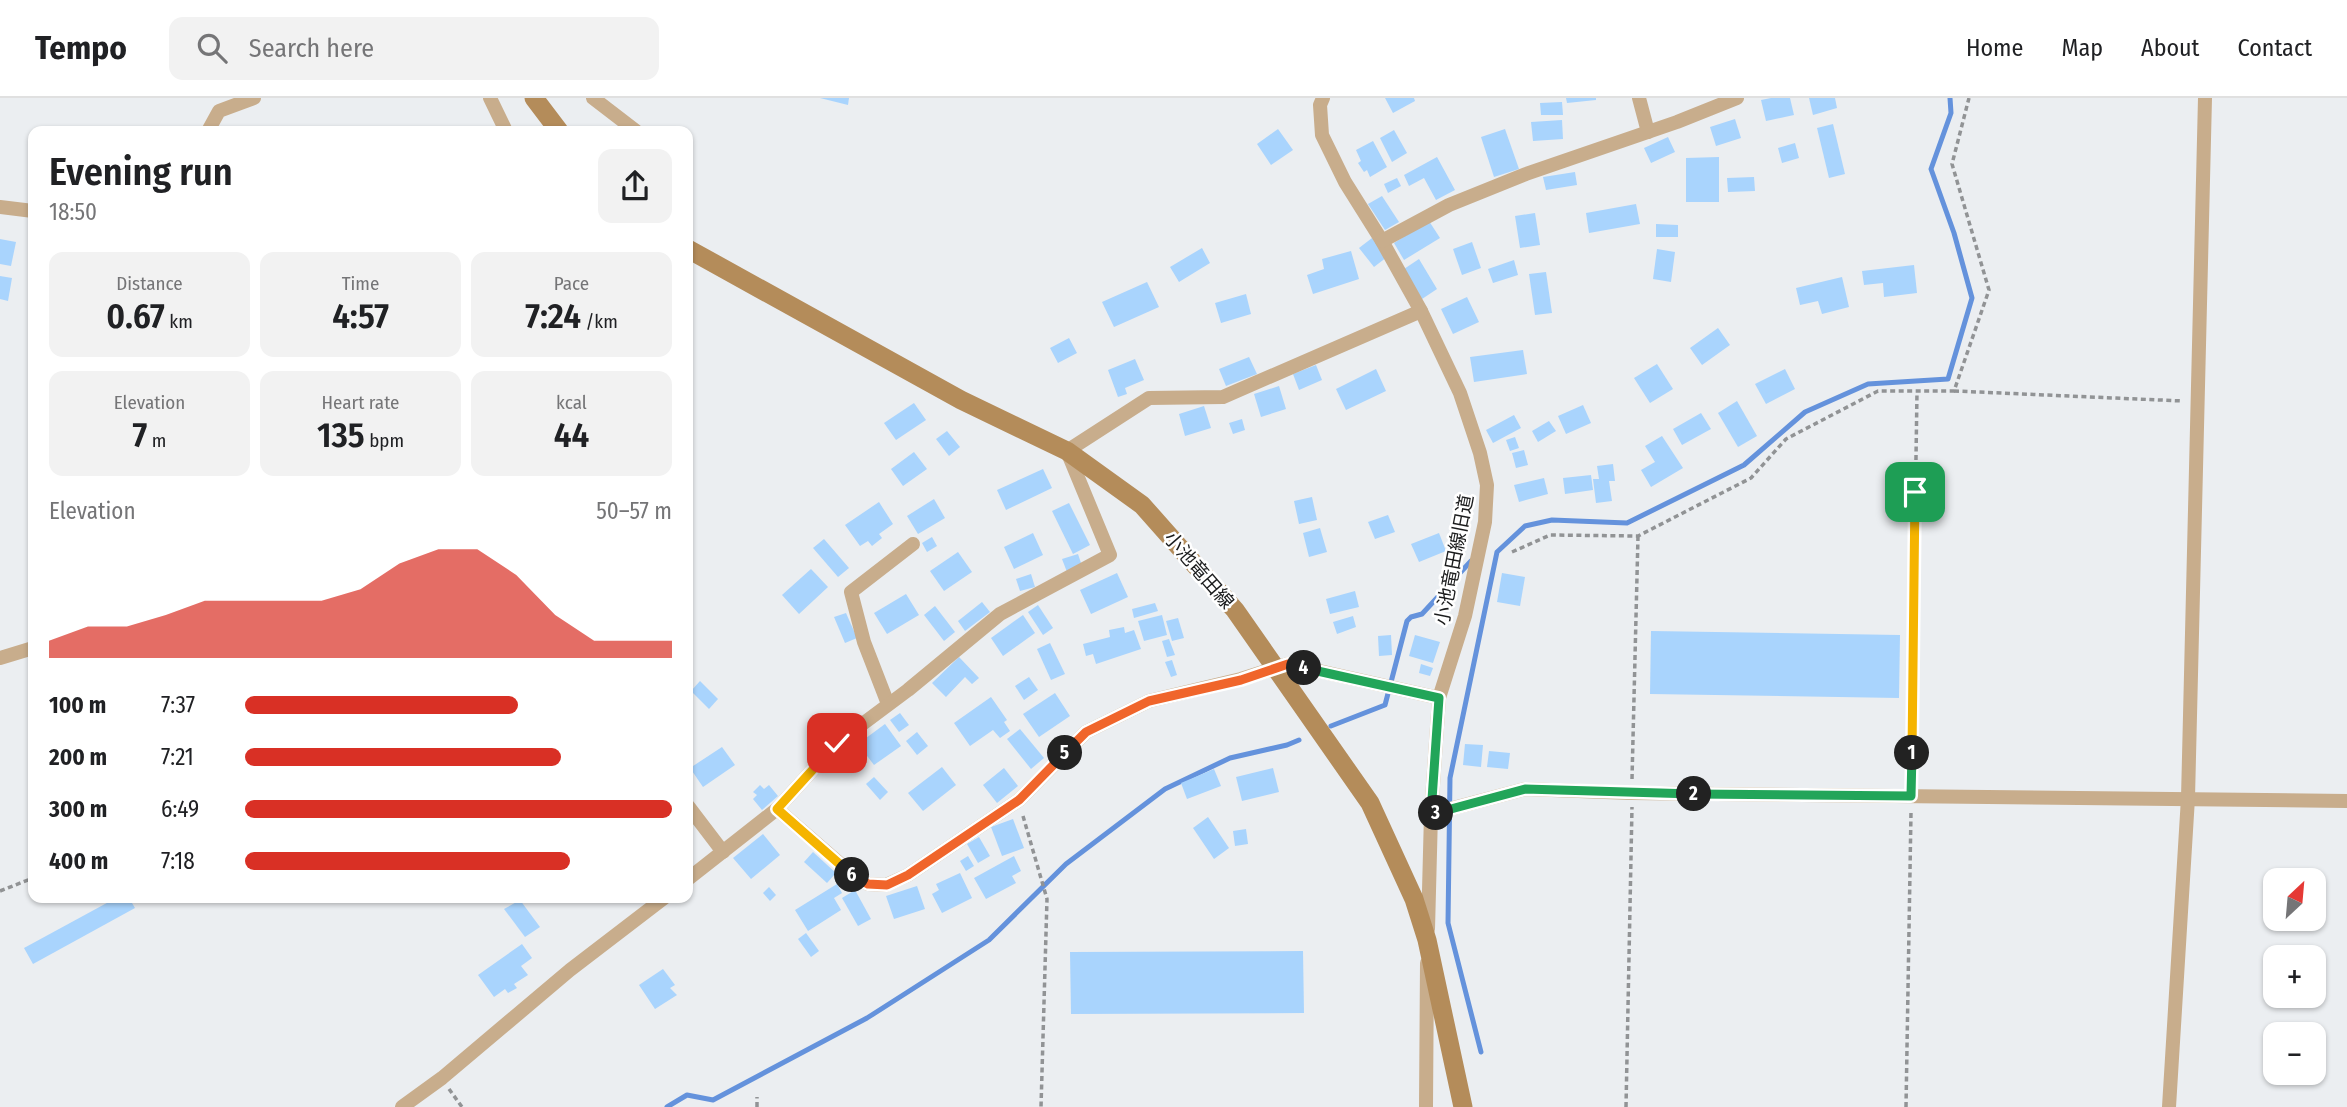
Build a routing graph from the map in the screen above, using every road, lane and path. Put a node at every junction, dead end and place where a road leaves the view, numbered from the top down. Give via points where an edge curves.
1 (254, 98) edge
2 (490, 98) edge
3 (534, 98) edge
4 (593, 98) edge
5 (1323, 98) edge
6 (1639, 98) edge
7 (1737, 98) edge
8 (1969, 98) edge
9 (2205, 98) edge
10 (211, 126) edge
11 (504, 126) edge
12 (555, 126) edge
13 (629, 126) edge
14 (1648, 132) junction
15 (0, 207) edge
16 (28, 210) edge
17 (1382, 241) junction
18 (693, 252) edge
19 (1421, 311) junction
20 (1917, 391) junction
21 (1954, 391) junction
22 (2198, 402) junction
23 (1067, 451) junction
24 (1638, 536) junction
25 (913, 544) dead end
26 (1512, 552) dead end
27 (28, 650) edge
28 (0, 658) edge
29 (1276, 668) junction
30 (1439, 698) junction
31 (888, 704) junction
32 (1632, 793) junction
33 (1911, 796) junction
34 (2188, 798) junction
35 (1019, 800) junction
36 (2347, 801) edge
37 (777, 809) junction
38 (1444, 811) junction
39 (693, 813) edge
40 (723, 852) junction
41 (693, 875) edge
42 (28, 880) edge
43 (0, 891) edge
44 (657, 903) edge
45 (1427, 940) junction
46 (442, 1078) junction
47 (757, 1097) dead end
48 (402, 1107) edge
49 (462, 1107) edge
50 (757, 1107) edge
51 (1041, 1107) edge
52 (1426, 1107) edge
53 (1463, 1107) edge
54 (1626, 1107) edge
55 (1906, 1107) edge
56 (2169, 1107) edge

1 - 10 street via 219,111
2 - 11 street
3 - 12 main road
4 - 13 street
5 - 17 street, 小池竜田線旧道 via 1322,135
6 - 14 street
7 - 14 street
8 - 21 path via 1952,164 1989,290
9 - 22 street
14 - 17 street via 1449,205
15 - 16 street
17 - 19 street, 小池竜田線旧道
18 - 23 main road, 小池竜田線 via 961,400
19 - 23 street via 1223,397 1149,398
19 - 30 street, 小池竜田線旧道 via 1460,393 1487,485 1485,522 1465,616
20 - 21 path
20 - 24 path via 1878,391 1866,397 1786,439 1751,478
20 - 33 path
21 - 22 path
22 - 34 street
23 - 29 main road, 小池竜田線 via 1142,505 1235,610
23 - 31 street via 1110,555 1000,614
24 - 26 path via 1550,535
24 - 32 path
25 - 31 street via 851,592
27 - 28 street
29 - 30 street via 1288,664
29 - 35 street via 1149,701 1086,732
29 - 45 main road, 小池竜田線 via 1370,803 1414,899
30 - 38 street, 小池竜田線旧道
31 - 37 street via 837,743
32 - 33 street
32 - 38 street via 1525,789
32 - 54 path
33 - 34 street
33 - 55 path
34 - 36 street
34 - 56 street
35 - 37 street via 887,885 868,884 854,876
35 - 51 path via 1047,899
37 - 40 street
38 - 45 street, 小池竜田線旧道
39 - 40 street
40 - 41 street
42 - 43 path
44 - 46 street
45 - 52 street, 小池竜田線旧道
45 - 53 main road, 小池竜田線
46 - 48 street
46 - 49 path
47 - 50 path

